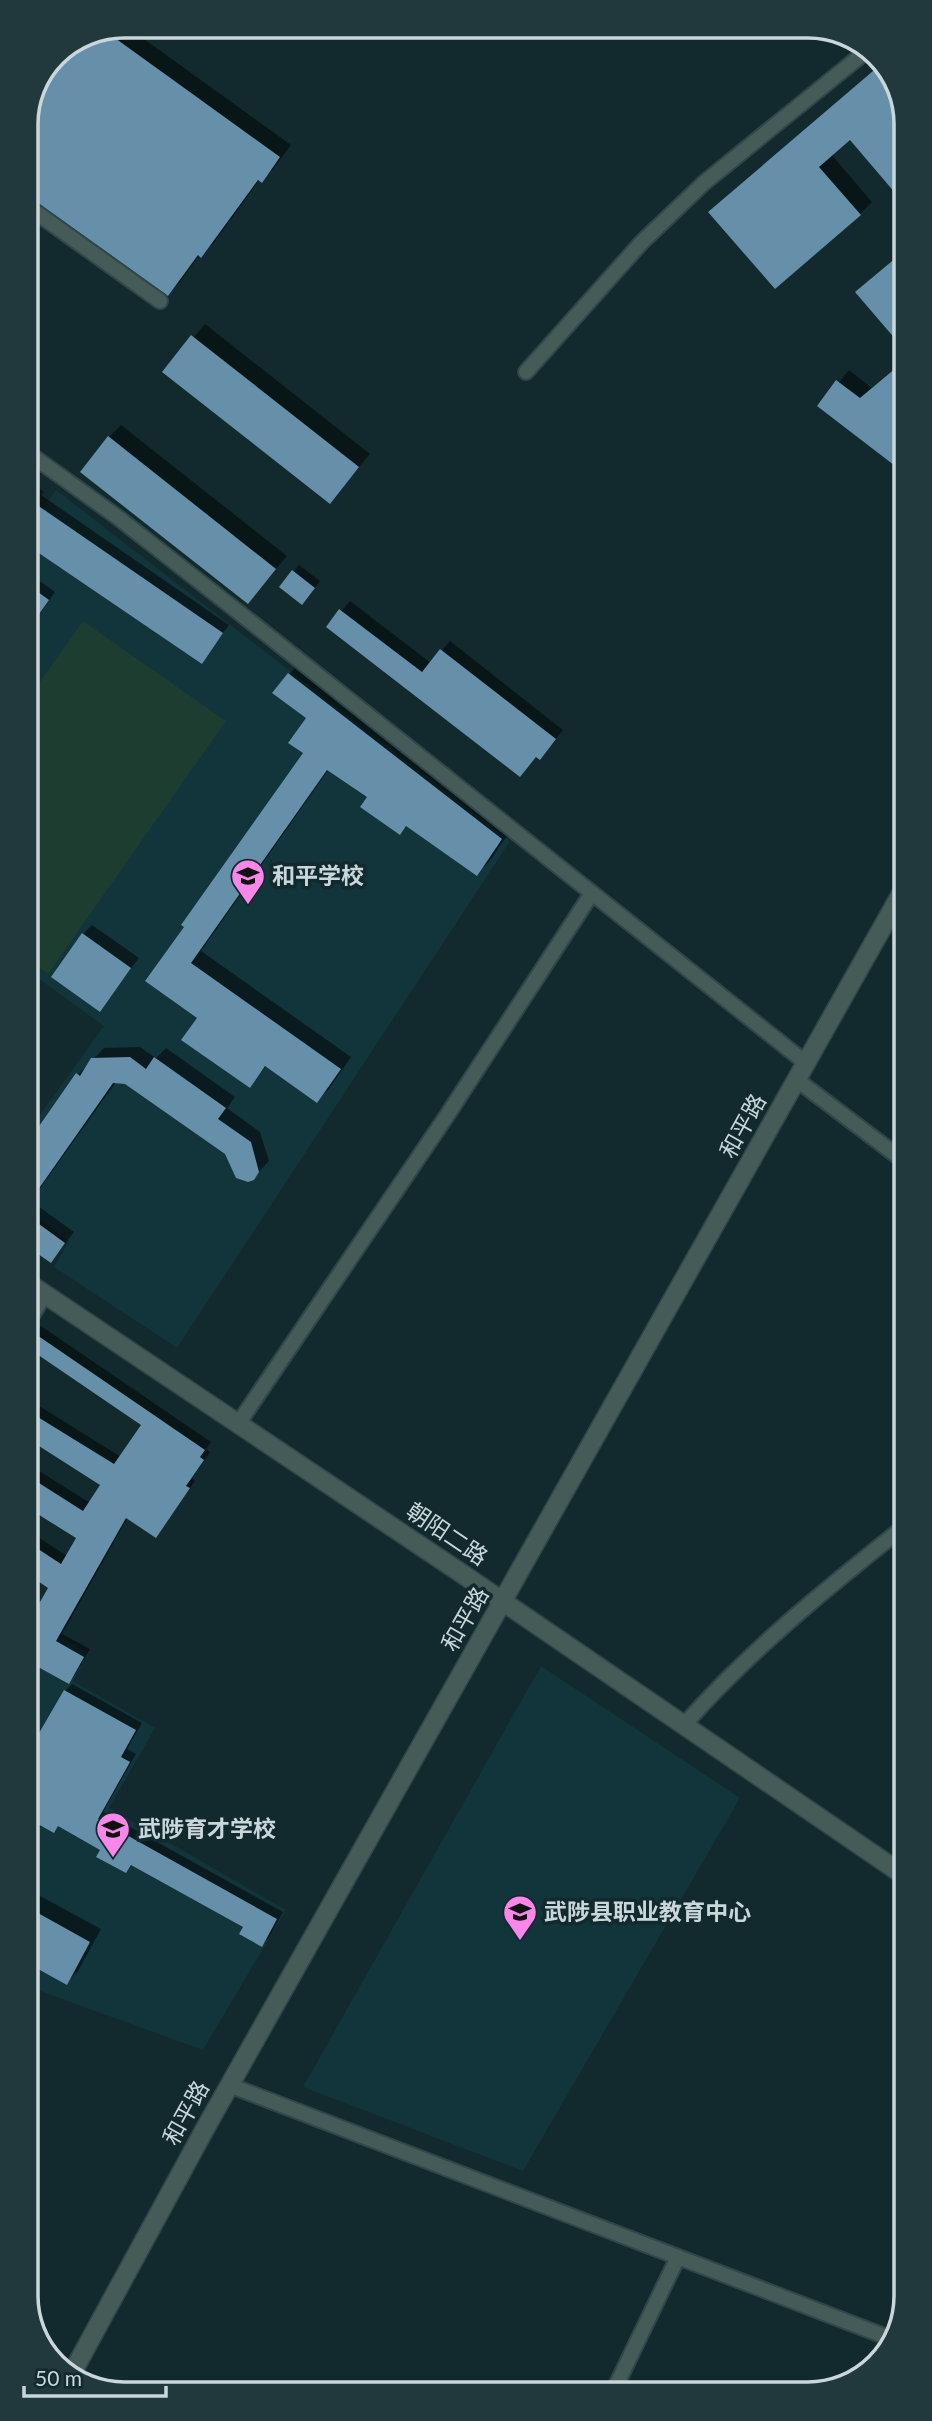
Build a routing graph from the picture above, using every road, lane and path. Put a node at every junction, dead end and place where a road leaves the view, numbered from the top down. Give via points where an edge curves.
1 (860, 56) edge
2 (39, 215) edge
3 (160, 301) dead end
4 (526, 372) dead end
5 (39, 461) edge
6 (592, 893) junction
7 (894, 906) edge
8 (806, 1063) junction
9 (797, 1080) junction
10 (894, 1153) edge
11 (38, 1289) edge
12 (46, 1294) junction
13 (38, 1306) edge
14 (238, 1424) junction
15 (894, 1534) edge
16 (503, 1602) junction
17 (684, 1725) junction
18 (894, 1868) edge
19 (229, 2085) junction
20 (678, 2257) junction
21 (884, 2336) edge
22 (75, 2367) edge
23 (618, 2382) edge

1 - 4 street via 705,183 642,242
2 - 3 street
5 - 6 street via 116,516
6 - 8 street
6 - 14 street via 449,1114
7 - 8 street, 和平路
8 - 9 street, 和平路
9 - 10 street
9 - 16 street, 和平路
11 - 12 street, 朝阳二路
12 - 13 street
12 - 14 street, 朝阳二路
14 - 16 street, 朝阳二路
15 - 17 street via 806,1606
16 - 17 street, 朝阳二路
16 - 19 street, 和平路
17 - 18 street, 朝阳二路
19 - 20 street
19 - 22 street, 和平路
20 - 21 street
20 - 23 street

